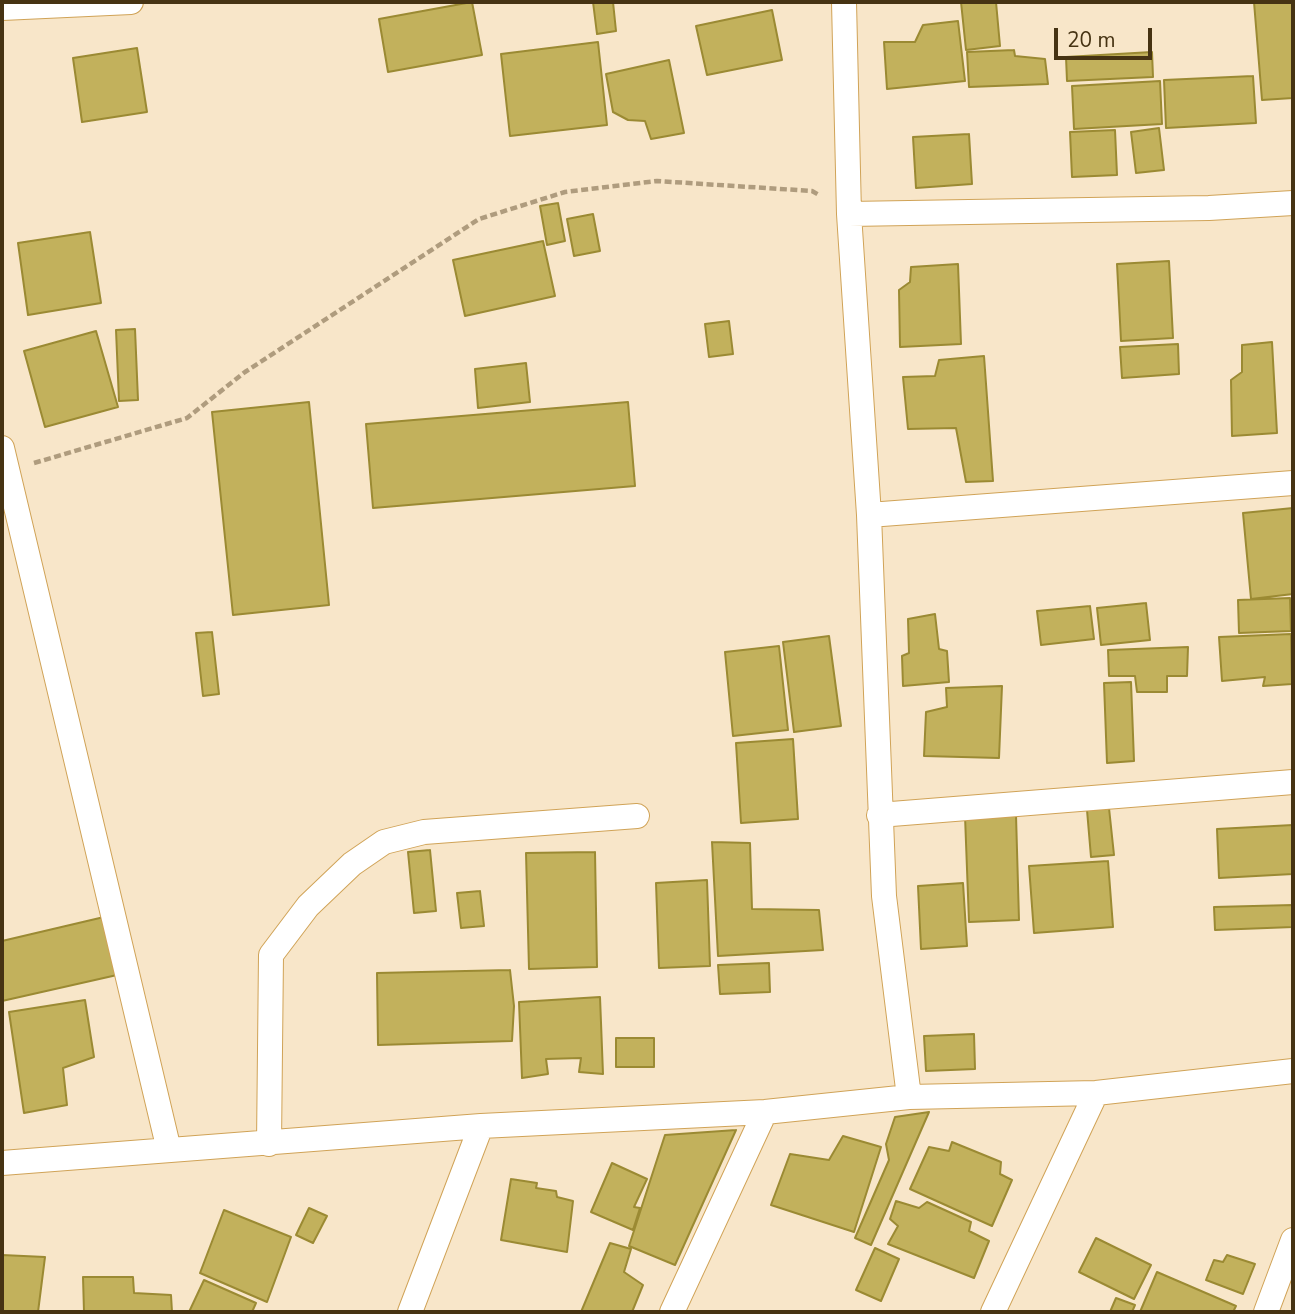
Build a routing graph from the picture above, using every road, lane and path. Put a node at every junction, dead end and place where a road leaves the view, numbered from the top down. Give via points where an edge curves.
1 (131, 2) edge
2 (844, 2) edge
3 (2, 8) edge
4 (1293, 203) edge
5 (849, 214) junction
6 (5, 459) edge
7 (1293, 483) edge
8 (869, 515) junction
9 (1293, 782) edge
10 (879, 815) junction
11 (637, 816) dead end
12 (1293, 1070) edge
13 (1096, 1093) junction
14 (909, 1097) junction
15 (765, 1112) junction
16 (481, 1126) junction
17 (270, 1144) junction
18 (169, 1150) junction
19 (2, 1163) edge
20 (1293, 1240) edge
21 (410, 1312) edge
22 (672, 1312) edge
23 (993, 1312) edge
24 (1266, 1312) edge

1 - 3 street
2 - 5 street
4 - 5 street
5 - 6 path via 812,191 657,181 565,192 479,219 245,372 187,418
5 - 8 street
6 - 18 street
7 - 8 street
8 - 10 street
9 - 10 street
10 - 14 street via 884,896
11 - 17 street via 424,832 384,842 352,864 307,906 271,955
12 - 13 street
13 - 14 street
13 - 23 street
14 - 15 street
15 - 16 street
15 - 22 street
16 - 17 street
16 - 21 street
17 - 18 street
18 - 19 street
20 - 24 street

